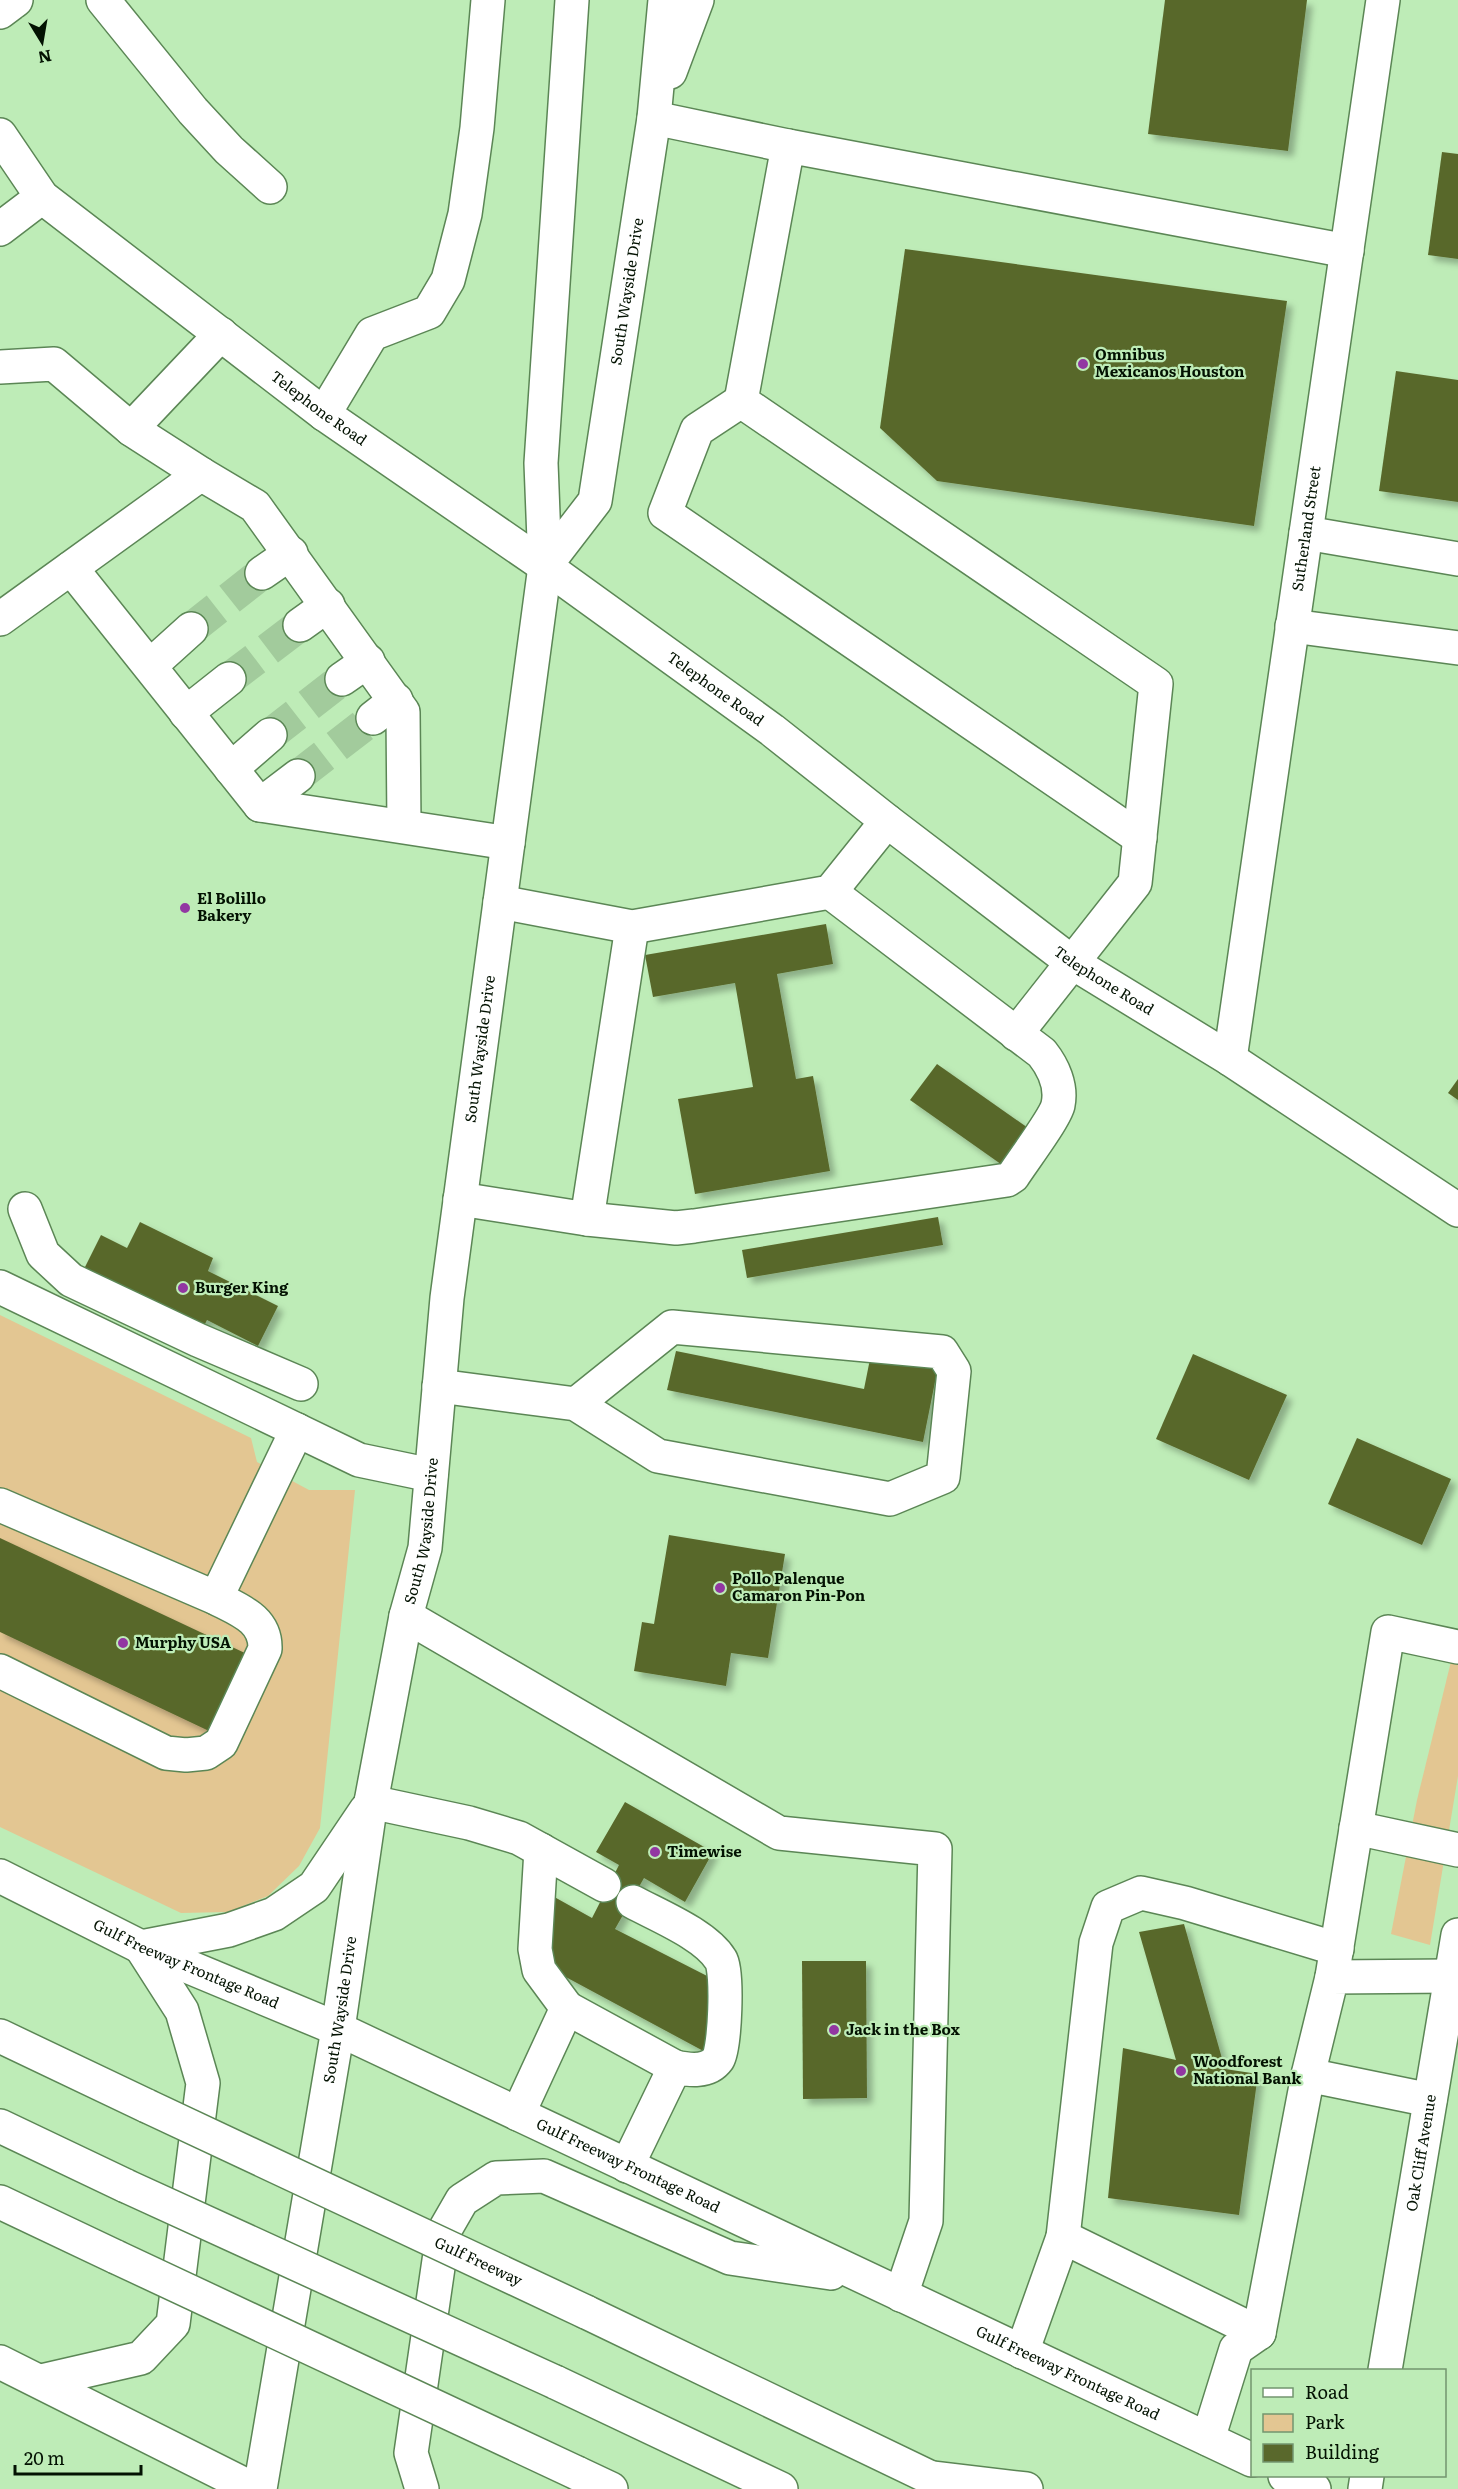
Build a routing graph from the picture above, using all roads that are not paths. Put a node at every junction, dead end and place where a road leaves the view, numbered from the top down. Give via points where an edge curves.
1 (16, 0) edge
2 (103, 0) edge
3 (488, 0) edge
4 (572, 0) edge
5 (665, 0) edge
6 (697, 0) edge
7 (1383, 0) edge
8 (0, 12) edge
9 (654, 115) junction
10 (0, 135) edge
11 (788, 146) junction
12 (270, 187) dead end
13 (42, 197) junction
14 (0, 230) edge
15 (1347, 251) junction
16 (221, 334) junction
17 (0, 367) edge
18 (741, 401) junction
19 (324, 414) junction
20 (131, 429) junction
21 (201, 474) junction
22 (1306, 533) junction
23 (291, 553) junction
24 (1458, 558) edge
25 (545, 566) junction
26 (71, 568) junction
27 (262, 573) tunnel mouth
28 (328, 605) junction
29 (0, 619) edge
30 (300, 625) tunnel mouth
31 (1292, 626) junction
32 (191, 629) tunnel mouth
33 (1458, 648) edge
34 (150, 666) junction
35 (229, 679) tunnel mouth
36 (186, 713) junction
37 (270, 735) tunnel mouth
38 (231, 769) junction
39 (298, 776) tunnel mouth
40 (260, 805) junction
41 (887, 821) junction
42 (404, 826) junction
43 (1140, 838) junction
44 (508, 843) junction
45 (830, 892) junction
46 (500, 902) junction
47 (632, 927) junction
48 (1073, 963) junction
49 (1016, 1034) junction
50 (1230, 1059) junction
51 (460, 1199) junction
52 (25, 1209) dead end
53 (1458, 1210) edge
54 (587, 1219) junction
55 (0, 1287) edge
56 (301, 1384) dead end
57 (439, 1386) junction
58 (576, 1404) junction
59 (297, 1430) junction
60 (431, 1474) junction
61 (0, 1505) edge
62 (216, 1598) junction
63 (406, 1616) junction
64 (1458, 1647) edge
65 (0, 1671) edge
66 (371, 1802) junction
67 (1356, 1828) junction
68 (541, 1850) junction
69 (1458, 1850) edge
70 (0, 1876) edge
71 (604, 1885) dead end
72 (633, 1902) dead end
73 (1458, 1935) edge
74 (141, 1947) junction
75 (1335, 1963) junction
76 (1451, 1976) junction
77 (567, 2008) junction
78 (338, 2029) junction
79 (0, 2037) edge
80 (675, 2067) junction
81 (1308, 2075) junction
82 (1430, 2100) junction
83 (518, 2114) junction
84 (0, 2126) edge
85 (627, 2166) junction
86 (0, 2202) edge
87 (1063, 2238) junction
88 (866, 2279) junction
89 (901, 2295) junction
90 (1259, 2332) junction
91 (1022, 2352) junction
92 (0, 2362) edge
93 (1385, 2369) edge
94 (41, 2381) junction
95 (1208, 2439) junction
96 (1251, 2460) edge
97 (1289, 2477) edge
98 (943, 2483) edge
99 (253, 2489) edge
100 (260, 2489) edge
101 (422, 2489) edge
102 (611, 2489) edge
103 (781, 2489) edge
104 (1026, 2489) edge
105 (1314, 2489) edge

1 - 8 main road
2 - 12 main road via 194,111
3 - 19 main road via 465,214 448,280 429,312 372,334
4 - 25 main road, South Wayside Drive via 541,463
5 - 9 main road, South Wayside Drive
6 - 9 main road
7 - 15 main road, Sutherland Street
9 - 11 main road
9 - 25 main road, South Wayside Drive via 595,501
10 - 13 main road, Telephone Road
11 - 15 main road
11 - 18 main road
13 - 14 main road
13 - 16 main road, Telephone Road
15 - 22 main road, Sutherland Street
16 - 19 main road, Telephone Road
16 - 20 main road
17 - 20 main road via 54,364
18 - 43 main road via 1156,684
18 - 43 main road via 697,430 665,513
19 - 25 main road, Telephone Road
20 - 21 main road
21 - 23 main road via 255,506
21 - 26 main road
22 - 24 main road
22 - 31 main road, Sutherland Street
23 - 27 main road
23 - 28 main road
25 - 41 main road, Telephone Road via 772,730
25 - 44 main road, South Wayside Drive
26 - 29 main road
26 - 34 main road
28 - 30 main road
28 - 42 main road via 355,670 384,709 404,712
31 - 33 main road
31 - 50 main road, Sutherland Street
32 - 34 main road
34 - 36 main road
35 - 36 main road
36 - 38 main road
37 - 38 main road
38 - 40 main road
39 - 40 main road
40 - 42 main road
41 - 45 main road
41 - 48 main road, Telephone Road
42 - 44 main road
43 - 48 main road via 1135,883
44 - 46 main road, South Wayside Drive
45 - 47 main road
45 - 49 main road
46 - 47 main road
46 - 51 main road, South Wayside Drive
47 - 54 main road
48 - 49 main road
48 - 50 main road, Telephone Road
49 - 54 main road via 1042,1053 1053,1068 1058,1105 1007,1180 676,1228
50 - 53 main road, Telephone Road
51 - 54 main road
51 - 57 main road, South Wayside Drive
52 - 56 main road via 43,1254 71,1280
55 - 59 main road
57 - 58 main road
57 - 60 main road, South Wayside Drive
58 - 58 main road via 672,1327 942,1353 954,1371 943,1477 890,1499 658,1456
59 - 60 main road via 359,1460
59 - 62 main road
60 - 63 main road, South Wayside Drive via 425,1548
61 - 62 main road
62 - 65 main road via 247,1614 261,1627 265,1649 221,1743 206,1753 166,1753
63 - 66 main road, South Wayside Drive
63 - 89 main road via 779,1833 935,1850 926,2221
64 - 67 main road via 1388,1632
66 - 68 main road via 469,1822 519,1838
66 - 74 main road via 314,1887 274,1914 230,1930
66 - 78 main road, South Wayside Drive
67 - 69 main road
67 - 75 main road
68 - 71 main road
68 - 77 main road via 535,1949 539,1970
70 - 74 main road, Gulf Freeway Frontage Road
72 - 80 main road via 704,1942 722,1961 725,1977 722,2048 718,2059 699,2070
73 - 76 main road, Oak Cliff Avenue
74 - 78 main road, Gulf Freeway Frontage Road
74 - 94 main road via 182,2011 203,2084 173,2324 141,2358
75 - 76 main road
75 - 81 main road
75 - 87 main road via 1185,1903 1141,1893 1108,1907 1096,1943
76 - 82 main road, Oak Cliff Avenue
77 - 80 main road
77 - 83 main road
78 - 83 main road, Gulf Freeway Frontage Road
78 - 100 main road, South Wayside Drive
79 - 98 main road, Gulf Freeway, bridge
80 - 85 main road
81 - 82 main road
81 - 90 main road
82 - 93 main road, Oak Cliff Avenue
83 - 85 main road, Gulf Freeway Frontage Road
84 - 103 main road, bridge
85 - 88 main road, Gulf Freeway Frontage Road
86 - 102 main road, bridge
87 - 90 main road
87 - 91 main road
88 - 89 main road, Gulf Freeway Frontage Road
88 - 101 main road via 730,2258 544,2176 496,2178 462,2200 443,2233 411,2453
89 - 91 main road, Gulf Freeway Frontage Road
90 - 95 main road via 1236,2349
91 - 95 main road, Gulf Freeway Frontage Road
92 - 94 main road
94 - 99 main road
95 - 96 main road, Gulf Freeway Frontage Road
97 - 105 main road
98 - 104 main road, Gulf Freeway

